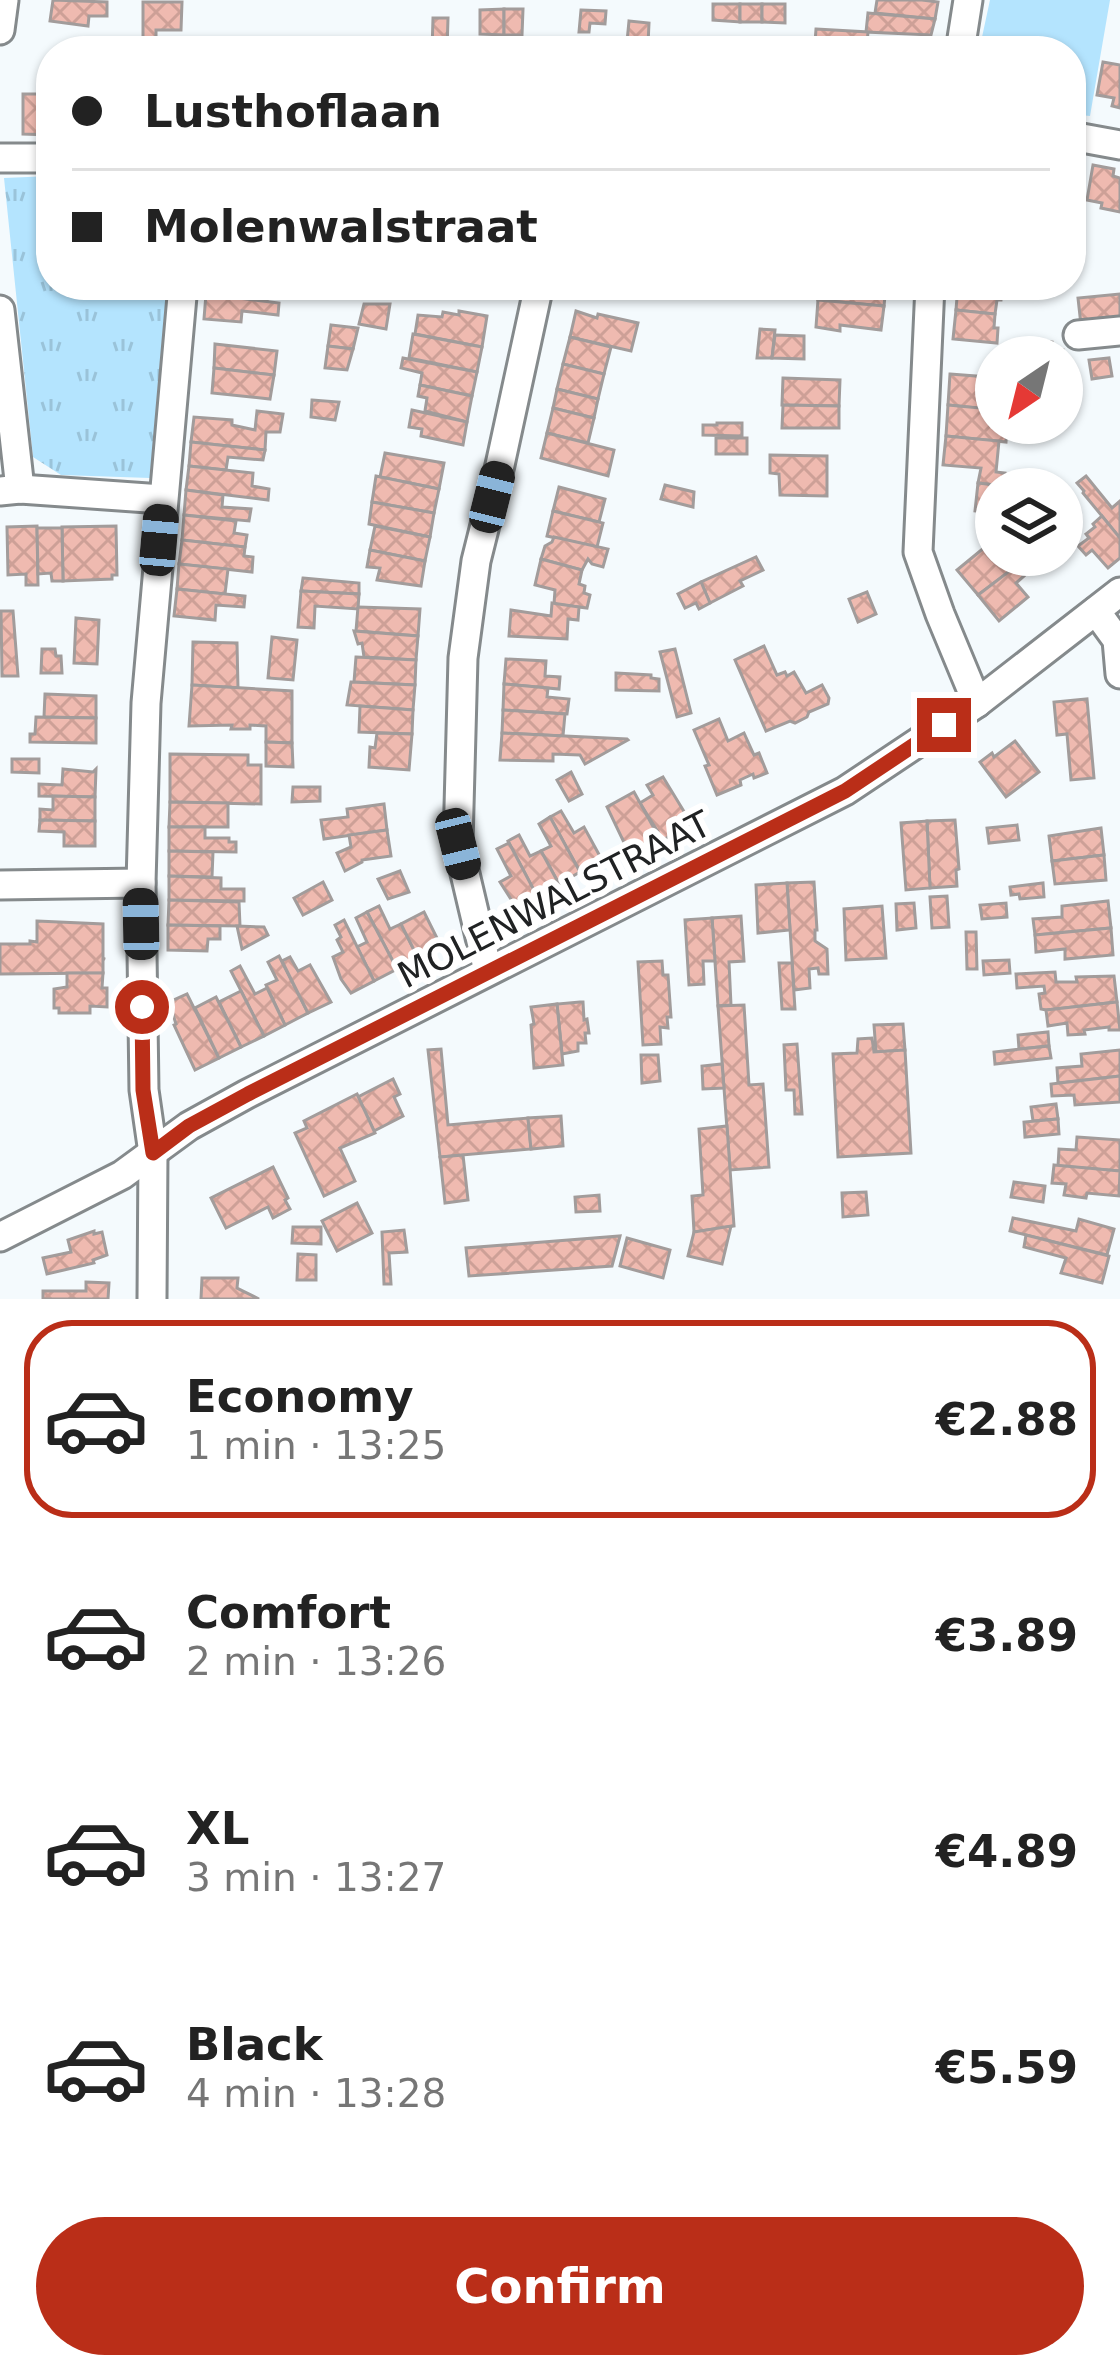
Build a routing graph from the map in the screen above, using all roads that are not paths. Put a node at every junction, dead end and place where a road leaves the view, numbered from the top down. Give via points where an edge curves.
1 (4, 0) edge
2 (968, 0) edge
3 (0, 30) edge
4 (962, 36) edge
5 (1086, 139) edge
6 (1120, 145) edge
7 (0, 158) edge
8 (36, 158) edge
9 (182, 300) edge
10 (536, 300) edge
11 (929, 300) edge
12 (0, 310) edge
13 (1120, 331) edge
14 (1078, 335) dead end
15 (10, 490) edge
16 (162, 499) junction
17 (1120, 592) edge
18 (1096, 611) junction
19 (1120, 674) edge
20 (977, 703) junction
21 (141, 883) junction
22 (0, 885) edge
23 (488, 971) junction
24 (153, 1153) junction
25 (0, 1238) edge
26 (152, 1299) edge

1 - 3 street
2 - 4 street
5 - 6 street
7 - 8 street
9 - 16 street
10 - 23 street via 476,561 464,658 458,844
11 - 20 street via 918,552
12 - 15 street
13 - 14 street
15 - 16 street
16 - 21 street
17 - 18 street, MOLENWALSTRAAT
18 - 19 street via 1117,640
18 - 20 street, MOLENWALSTRAAT
20 - 23 street, MOLENWALSTRAAT via 845,791
21 - 22 street
21 - 24 street via 143,1090
23 - 24 street, MOLENWALSTRAAT via 189,1126
24 - 25 street, MOLENWALSTRAAT
24 - 26 street

